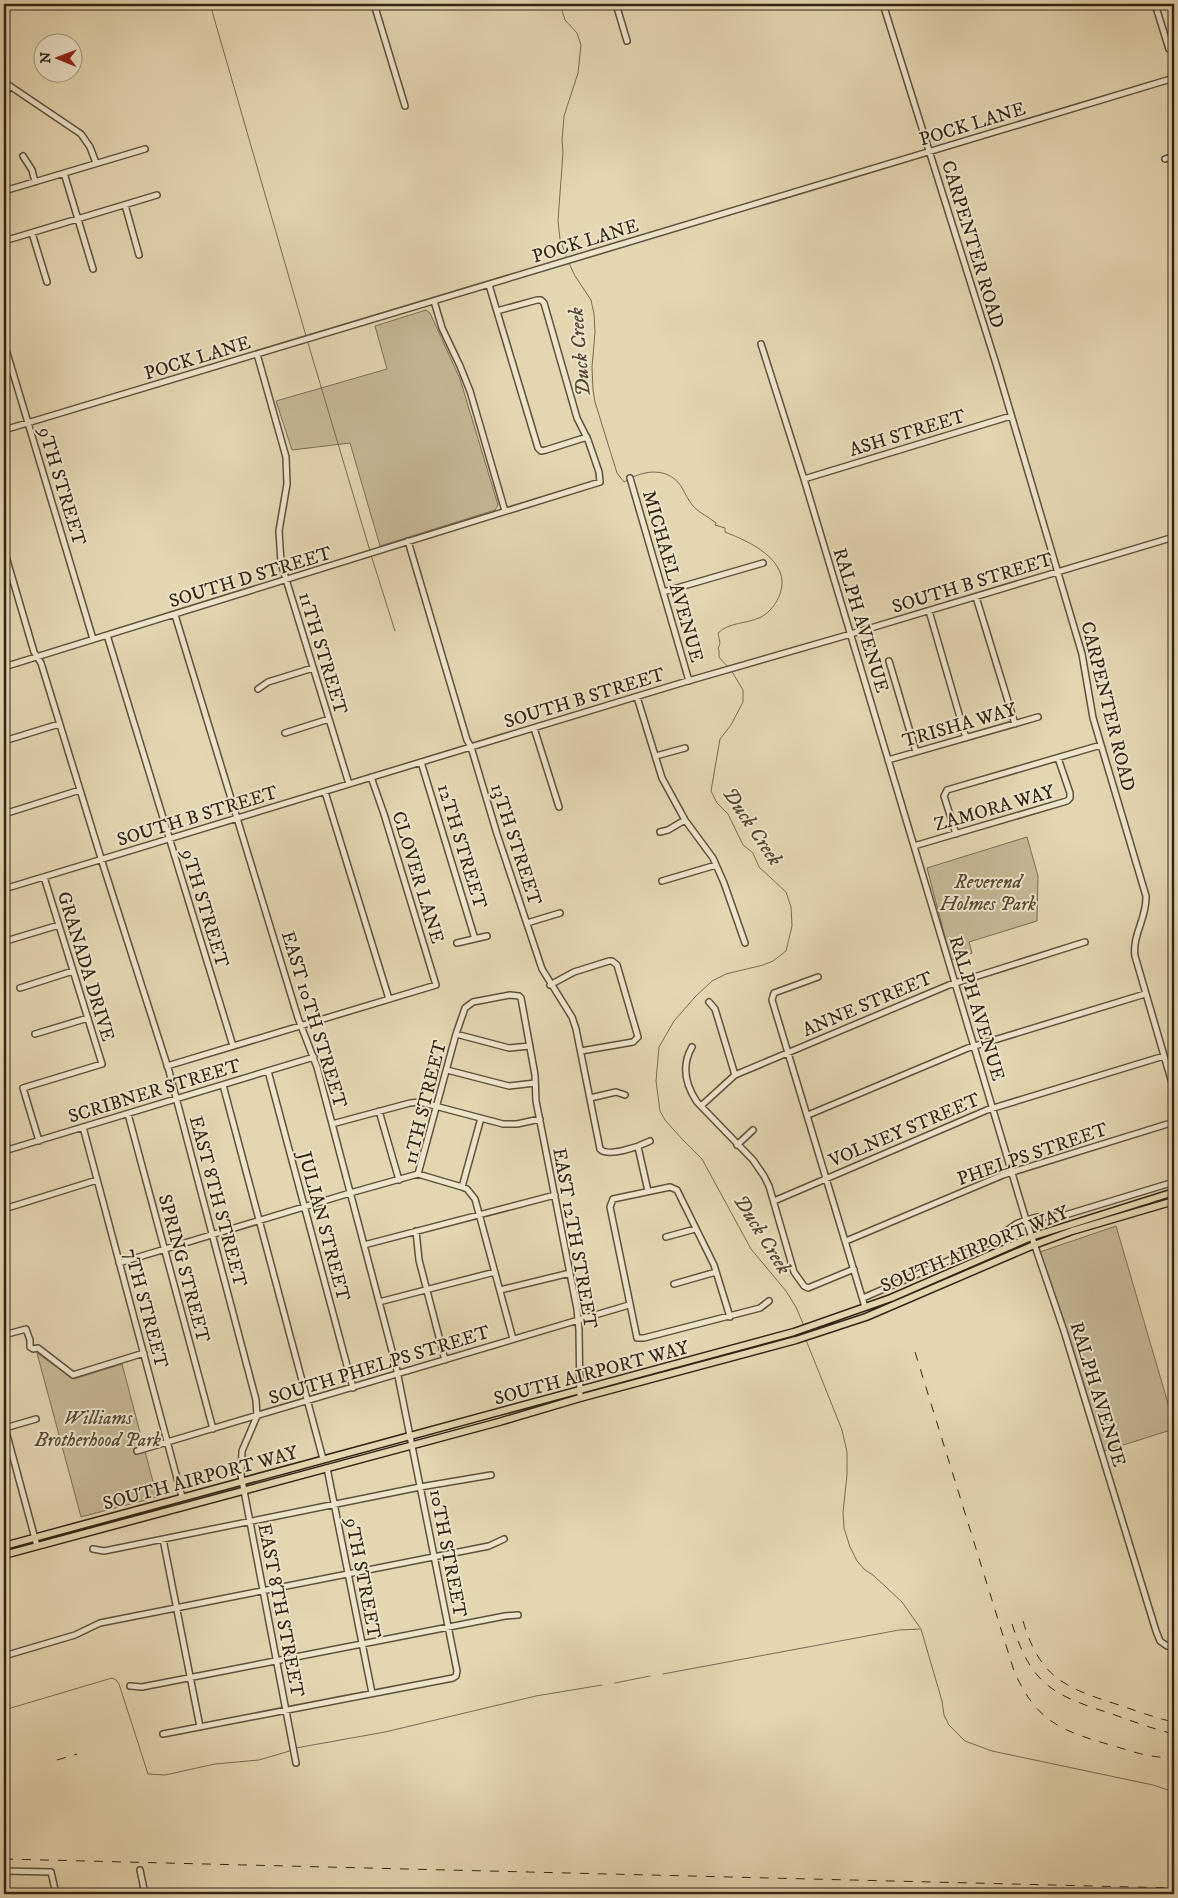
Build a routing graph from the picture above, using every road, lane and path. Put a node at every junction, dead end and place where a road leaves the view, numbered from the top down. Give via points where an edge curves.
1 (374, 4) edge
2 (616, 4) edge
3 (884, 4) edge
4 (1155, 4) edge
5 (627, 41) dead end
6 (1172, 48) edge
7 (1174, 78) edge
8 (4, 82) edge
9 (10, 86) junction
10 (4, 96) edge
11 (405, 106) dead end
12 (145, 148) dead end
13 (929, 152) junction
14 (23, 156) dead end
15 (1174, 156) edge
16 (1165, 159) dead end
17 (96, 163) junction
18 (64, 173) junction
19 (35, 182) junction
20 (4, 191) edge
21 (157, 195) dead end
22 (125, 205) junction
23 (78, 218) junction
24 (32, 233) junction
25 (4, 241) edge
26 (139, 255) dead end
27 (93, 268) dead end
28 (47, 282) dead end
29 (489, 285) junction
30 (434, 301) junction
31 (497, 311) junction
32 (4, 343) edge
33 (761, 344) dead end
34 (257, 354) junction
35 (1011, 416) junction
36 (28, 423) junction
37 (4, 430) edge
38 (587, 436) junction
39 (630, 478) dead end
40 (804, 478) junction
41 (505, 511) junction
42 (1174, 537) edge
43 (408, 542) junction
44 (4, 550) edge
45 (763, 563) dead end
46 (1057, 572) junction
47 (286, 581) junction
48 (664, 592) junction
49 (976, 597) junction
50 (929, 611) junction
51 (175, 615) junction
52 (850, 634) junction
53 (107, 635) junction
54 (93, 639) junction
55 (37, 656) junction
56 (889, 661) dead end
57 (4, 667) edge
58 (313, 668) junction
59 (689, 681) junction
60 (258, 689) dead end
61 (637, 697) junction
62 (1038, 717) dead end
63 (329, 719) junction
64 (59, 724) junction
65 (1015, 724) junction
66 (534, 728) junction
67 (284, 733) dead end
68 (966, 738) junction
69 (4, 741) edge
70 (1101, 745) junction
71 (472, 747) junction
72 (685, 748) dead end
73 (916, 752) junction
74 (656, 756) junction
75 (1058, 758) junction
76 (888, 760) junction
77 (421, 762) junction
78 (371, 777) junction
79 (349, 784) junction
80 (80, 790) junction
81 (325, 792) junction
82 (559, 807) dead end
83 (4, 814) edge
84 (237, 818) junction
85 (685, 820) junction
86 (660, 832) dead end
87 (956, 834) junction
88 (169, 839) junction
89 (914, 846) junction
90 (101, 859) junction
91 (716, 865) junction
92 (44, 877) junction
93 (662, 881) dead end
94 (4, 889) edge
95 (560, 913) dead end
96 (527, 923) junction
97 (59, 925) junction
98 (487, 936) dead end
99 (475, 939) junction
100 (6, 941) dead end
101 (1085, 942) dead end
102 (457, 943) dead end
103 (745, 943) dead end
104 (73, 971) junction
105 (818, 977) dead end
106 (955, 983) junction
107 (550, 984) junction
108 (20, 988) dead end
109 (1145, 994) junction
110 (389, 999) junction
111 (709, 1002) dead end
112 (88, 1018) junction
113 (301, 1025) junction
114 (35, 1034) dead end
115 (456, 1034) junction
116 (233, 1046) junction
117 (530, 1046) junction
118 (974, 1046) junction
119 (692, 1047) dead end
120 (581, 1051) junction
121 (789, 1052) junction
122 (1164, 1056) junction
123 (314, 1057) junction
124 (167, 1066) junction
125 (447, 1070) junction
126 (268, 1071) junction
127 (735, 1075) junction
128 (535, 1083) junction
129 (224, 1085) junction
130 (1174, 1090) edge
131 (625, 1095) dead end
132 (590, 1098) junction
133 (176, 1099) junction
134 (437, 1106) junction
135 (702, 1106) junction
136 (992, 1108) junction
137 (380, 1111) junction
138 (128, 1114) junction
139 (808, 1115) junction
140 (481, 1118) junction
141 (540, 1120) junction
142 (1174, 1122) edge
143 (332, 1124) junction
144 (83, 1127) junction
145 (753, 1130) dead end
146 (650, 1140) dead end
147 (39, 1141) junction
148 (737, 1145) junction
149 (638, 1147) junction
150 (4, 1151) edge
151 (1011, 1172) junction
152 (418, 1174) junction
153 (827, 1178) junction
154 (98, 1180) junction
155 (399, 1180) junction
156 (1174, 1182) edge
157 (462, 1187) junction
158 (648, 1191) junction
159 (1174, 1192) edge
160 (350, 1193) junction
161 (555, 1195) junction
162 (774, 1201) junction
163 (1174, 1201) edge
164 (304, 1207) junction
165 (4, 1209) edge
166 (480, 1214) junction
167 (260, 1220) junction
168 (1026, 1220) junction
169 (695, 1229) junction
170 (416, 1231) junction
171 (213, 1235) junction
172 (1031, 1237) junction
173 (666, 1238) dead end
174 (846, 1241) junction
175 (364, 1245) junction
176 (1034, 1246) junction
177 (165, 1249) junction
178 (119, 1263) junction
179 (854, 1269) junction
180 (495, 1272) junction
181 (716, 1272) junction
182 (570, 1273) junction
183 (674, 1284) dead end
184 (427, 1290) junction
185 (500, 1290) junction
186 (863, 1298) junction
187 (379, 1302) junction
188 (769, 1302) dead end
189 (629, 1305) junction
190 (865, 1307) junction
191 (730, 1316) junction
192 (578, 1319) junction
193 (4, 1335) edge
194 (513, 1339) junction
195 (144, 1353) junction
196 (445, 1360) junction
197 (398, 1374) junction
198 (352, 1388) junction
199 (579, 1394) junction
200 (308, 1401) junction
201 (257, 1416) junction
202 (36, 1419) dead end
203 (4, 1426) edge
204 (213, 1429) junction
205 (410, 1436) junction
206 (168, 1443) junction
207 (411, 1446) junction
208 (137, 1451) dead end
209 (323, 1459) junction
210 (327, 1468) junction
211 (491, 1475) dead end
212 (242, 1482) junction
213 (420, 1487) junction
214 (243, 1490) junction
215 (182, 1498) junction
216 (335, 1504) junction
217 (249, 1522) junction
218 (34, 1538) junction
219 (164, 1539) junction
220 (504, 1539) dead end
221 (4, 1546) edge
222 (36, 1546) junction
223 (93, 1549) dead end
224 (4, 1555) edge
225 (434, 1557) junction
226 (348, 1574) junction
227 (262, 1591) junction
228 (177, 1607) junction
229 (518, 1615) dead end
230 (448, 1627) junction
231 (362, 1644) junction
232 (1174, 1644) edge
233 (4, 1656) edge
234 (276, 1660) junction
235 (190, 1678) junction
236 (130, 1686) dead end
237 (372, 1693) junction
238 (286, 1710) junction
239 (200, 1727) junction
240 (163, 1734) dead end
241 (296, 1763) dead end
242 (140, 1870) dead end
243 (4, 1871) edge
244 (56, 1894) edge
245 (145, 1894) edge

1 - 11 street
2 - 5 street
3 - 13 street, CARPENTER ROAD
4 - 6 street
7 - 13 street, POCK LANE
8 - 9 street
9 - 10 street
9 - 17 street via 81,134
12 - 17 street
13 - 29 street, POCK LANE
13 - 35 street, CARPENTER ROAD
14 - 19 street
15 - 16 street
17 - 18 street
18 - 19 street
18 - 23 street
19 - 20 street
21 - 22 street
22 - 23 street
22 - 26 street
23 - 24 street
23 - 27 street
24 - 25 street
24 - 28 street
29 - 30 street, POCK LANE
29 - 31 street
30 - 34 street, POCK LANE
30 - 41 street via 442,328 470,391
31 - 38 street via 537,300 544,304 577,418
31 - 38 street via 538,448 542,451
32 - 36 street, 9TH STREET
33 - 40 street, RALPH AVENUE
34 - 36 street, POCK LANE
34 - 47 street, 11TH STREET via 286,457 287,484 278,539
35 - 40 street, ASH STREET
35 - 46 street, CARPENTER ROAD
36 - 37 street, POCK LANE
36 - 54 street, 9TH STREET
38 - 41 street, SOUTH D STREET via 600,482
39 - 48 street, MICHAEL AVENUE
40 - 52 street, RALPH AVENUE
41 - 43 street, SOUTH D STREET
42 - 46 street, SOUTH B STREET
43 - 47 street, SOUTH D STREET
43 - 71 street, 13TH STREET
44 - 55 street, EAST 8TH STREET
45 - 48 street
46 - 49 street, SOUTH B STREET
46 - 70 street, CARPENTER ROAD via 1084,662 1090,705
47 - 51 street, SOUTH D STREET
47 - 58 street, 11TH STREET
48 - 59 street, MICHAEL AVENUE
49 - 50 street, SOUTH B STREET
49 - 65 street
50 - 52 street, SOUTH B STREET
50 - 68 street
51 - 53 street, SOUTH D STREET
51 - 84 street, EAST 10TH STREET
52 - 59 street, SOUTH B STREET
52 - 76 street, RALPH AVENUE
53 - 54 street, SOUTH D STREET
53 - 88 street, 9TH STREET
54 - 55 street, SOUTH D STREET
55 - 57 street, SOUTH D STREET
55 - 64 street, EAST 8TH STREET
56 - 73 street
58 - 60 street via 268,682
58 - 63 street, 11TH STREET
59 - 61 street, SOUTH B STREET
61 - 66 street, SOUTH B STREET
61 - 74 street
62 - 65 street, TRISHA WAY
63 - 67 street
63 - 79 street, 11TH STREET
64 - 69 street
64 - 80 street, EAST 8TH STREET
65 - 68 street, TRISHA WAY
66 - 71 street, SOUTH B STREET
66 - 82 street
68 - 73 street, TRISHA WAY
70 - 75 street
70 - 109 street, CARPENTER ROAD via 1146,896 1144,917 1134,946
71 - 77 street, SOUTH B STREET
71 - 96 street, 13TH STREET
72 - 74 street
73 - 76 street, TRISHA WAY
74 - 85 street via 662,778
75 - 87 street, ZAMORA WAY via 1070,793 1067,801
75 - 87 street via 947,790 944,796
76 - 89 street, RALPH AVENUE
77 - 78 street, SOUTH B STREET
77 - 99 street, 12TH STREET
78 - 79 street, SOUTH B STREET
78 - 110 street, CLOVER LANE via 436,986
79 - 81 street, SOUTH B STREET
80 - 83 street
80 - 90 street, EAST 8TH STREET
81 - 84 street, SOUTH B STREET
81 - 110 street
84 - 88 street, SOUTH B STREET
84 - 113 street, EAST 10TH STREET
85 - 86 street
85 - 91 street
87 - 89 street, ZAMORA WAY
88 - 90 street, SOUTH B STREET
88 - 116 street, 9TH STREET
89 - 106 street, RALPH AVENUE
90 - 92 street, SOUTH B STREET
90 - 124 street, EAST 8TH STREET
91 - 93 street
91 - 103 street
92 - 94 street, SOUTH B STREET
92 - 97 street, GRANADA DRIVE
95 - 96 street
96 - 107 street, 13TH STREET
97 - 100 street
97 - 104 street, GRANADA DRIVE
98 - 99 street
99 - 102 street
101 - 106 street, ANNE STREET
104 - 108 street
104 - 112 street, GRANADA DRIVE
105 - 121 street via 772,996
106 - 118 street, RALPH AVENUE
106 - 121 street, ANNE STREET
107 - 120 street, 13TH STREET via 572,1017
107 - 120 street via 574,972 608,962 617,965 638,1037 633,1042
109 - 118 street
109 - 122 street, CARPENTER ROAD
110 - 113 street
111 - 127 street via 715,1008
112 - 114 street
112 - 147 street, GRANADA DRIVE via 102,1064 23,1088
113 - 116 street
113 - 123 street, EAST 10TH STREET
115 - 117 street via 509,1048
115 - 117 street, 11TH STREET via 463,1012 470,1004 519,996
115 - 125 street, 11TH STREET
116 - 124 street
117 - 128 street
118 - 136 street, RALPH AVENUE
118 - 139 street
119 - 135 street via 685,1061 685,1072 691,1093
120 - 132 street, 13TH STREET
121 - 127 street, ANNE STREET
121 - 139 street
122 - 130 street, CARPENTER ROAD
122 - 136 street, VOLNEY STREET
123 - 126 street, SCRIBNER STREET
123 - 143 street, EAST 10TH STREET
124 - 133 street, EAST 8TH STREET
125 - 128 street via 508,1086
125 - 134 street, 11TH STREET
126 - 129 street, SCRIBNER STREET
126 - 164 street, JULIAN STREET
127 - 135 street, ANNE STREET
128 - 141 street, EAST 12TH STREET
129 - 133 street, SCRIBNER STREET
129 - 167 street
131 - 132 street via 616,1092
132 - 149 street, 13TH STREET via 601,1152
133 - 138 street, SCRIBNER STREET
133 - 171 street, EAST 8TH STREET
134 - 137 street via 413,1102
134 - 140 street
134 - 152 street, 11TH STREET
135 - 148 street
136 - 151 street, RALPH AVENUE
136 - 153 street, VOLNEY STREET
137 - 143 street
137 - 155 street
138 - 144 street, SCRIBNER STREET
138 - 177 street, SPRING STREET
139 - 153 street
140 - 141 street via 509,1124
140 - 157 street
141 - 161 street, EAST 12TH STREET
142 - 151 street, PHELPS STREET
143 - 160 street, EAST 10TH STREET
144 - 147 street, SCRIBNER STREET
144 - 154 street, 7TH STREET
145 - 148 street
146 - 149 street
147 - 150 street, SCRIBNER STREET
148 - 162 street via 758,1167
149 - 158 street
151 - 168 street, RALPH AVENUE
151 - 174 street, PHELPS STREET
152 - 155 street
152 - 157 street, 11TH STREET
153 - 162 street, VOLNEY STREET
153 - 174 street
154 - 165 street
154 - 178 street, 7TH STREET
155 - 160 street
156 - 168 street via 1062,1216
157 - 166 street via 473,1196
158 - 169 street via 675,1188
158 - 189 street via 613,1199 610,1207
159 - 172 main road, SOUTH AIRPORT WAY
160 - 164 street
160 - 175 street, EAST 10TH STREET
161 - 166 street
161 - 182 street, EAST 12TH STREET
162 - 179 street via 794,1272 804,1286 808,1288
163 - 176 main road, SOUTH AIRPORT WAY
164 - 167 street
164 - 198 street, JULIAN STREET
166 - 170 street
166 - 180 street
167 - 171 street
167 - 200 street
168 - 172 street, RALPH AVENUE
168 - 186 street via 989,1243
169 - 173 street
169 - 181 street
170 - 175 street
170 - 184 street
171 - 177 street
171 - 201 street, EAST 8TH STREET via 256,1400
172 - 176 street, RALPH AVENUE
172 - 190 main road, SOUTH AIRPORT WAY
174 - 179 street
175 - 187 street, EAST 10TH STREET
176 - 199 main road, SOUTH AIRPORT WAY via 866,1317 813,1335
176 - 232 street, RALPH AVENUE via 1064,1330 1156,1631 1160,1641 1167,1646
177 - 178 street
177 - 204 street, SPRING STREET
178 - 195 street, 7TH STREET
179 - 186 street
180 - 184 street
180 - 185 street
181 - 183 street
181 - 191 street
182 - 185 street
182 - 192 street, EAST 12TH STREET
184 - 187 street
184 - 196 street
185 - 194 street
186 - 190 street
187 - 197 street, EAST 10TH STREET
188 - 191 street via 760,1308
189 - 191 street via 637,1338
189 - 192 street, SOUTH PHELPS STREET
190 - 199 main road, SOUTH AIRPORT WAY via 796,1331
192 - 194 street, SOUTH PHELPS STREET
192 - 199 street, EAST 12TH STREET
193 - 195 street via 26,1329 30,1347 38,1348 73,1375
194 - 196 street, SOUTH PHELPS STREET
195 - 206 street, 7TH STREET
196 - 197 street, SOUTH PHELPS STREET
197 - 198 street, SOUTH PHELPS STREET
197 - 205 street, EAST 10TH STREET
198 - 200 street, SOUTH PHELPS STREET
199 - 205 main road, SOUTH AIRPORT WAY
199 - 207 main road, SOUTH AIRPORT WAY via 499,1422
200 - 201 street, SOUTH PHELPS STREET
200 - 209 street
201 - 204 street, SOUTH PHELPS STREET
201 - 212 street, EAST 8TH STREET via 242,1451
202 - 203 street
203 - 218 street
204 - 206 street, SOUTH PHELPS STREET
205 - 207 street, 10TH STREET
205 - 209 main road, SOUTH AIRPORT WAY
206 - 208 street, SOUTH PHELPS STREET
206 - 215 street, 7TH STREET
207 - 210 main road, SOUTH AIRPORT WAY
207 - 213 street, 10TH STREET
209 - 212 main road, SOUTH AIRPORT WAY
210 - 214 main road, SOUTH AIRPORT WAY
210 - 216 street, 9TH STREET
211 - 213 street
212 - 214 street, EAST 8TH STREET
212 - 215 main road, SOUTH AIRPORT WAY
213 - 216 street
213 - 225 street, 10TH STREET
214 - 217 street, EAST 8TH STREET
214 - 222 main road, SOUTH AIRPORT WAY
215 - 218 main road, SOUTH AIRPORT WAY
216 - 217 street
216 - 226 street, 9TH STREET
217 - 219 street
217 - 227 street, EAST 8TH STREET
218 - 221 main road, SOUTH AIRPORT WAY
218 - 222 street
219 - 223 street via 104,1551
219 - 228 street
220 - 225 street via 489,1546
222 - 224 main road, SOUTH AIRPORT WAY
225 - 226 street
225 - 230 street, 10TH STREET
226 - 227 street
226 - 231 street, 9TH STREET
227 - 228 street
227 - 234 street, EAST 8TH STREET
228 - 233 street via 100,1622 75,1635
228 - 235 street
229 - 230 street
230 - 231 street
230 - 237 street, 10TH STREET via 458,1671 456,1676
231 - 234 street
231 - 237 street, 9TH STREET
234 - 235 street
234 - 238 street, EAST 8TH STREET
235 - 236 street via 142,1687
235 - 239 street
237 - 238 street
238 - 239 street
238 - 241 street, EAST 8TH STREET
239 - 240 street
242 - 245 street
243 - 244 street via 52,1873

